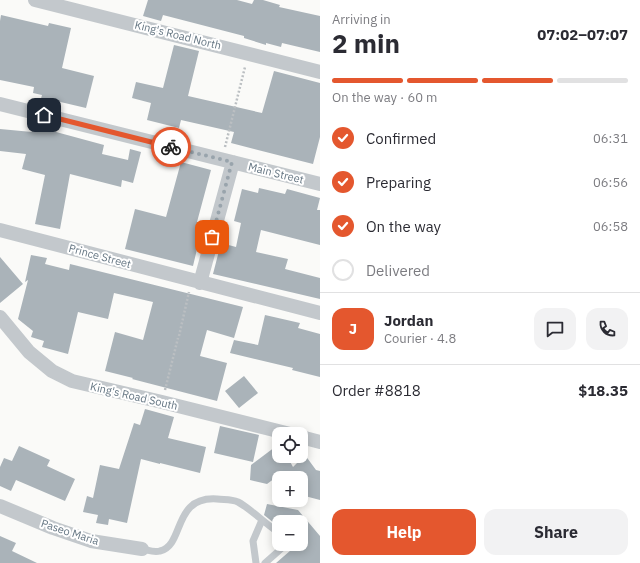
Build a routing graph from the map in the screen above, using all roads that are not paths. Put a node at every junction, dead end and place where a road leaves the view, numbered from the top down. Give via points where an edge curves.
1 (36, 0) edge
2 (320, 72) edge
3 (0, 104) edge
4 (227, 161) junction
5 (320, 184) edge
6 (0, 230) edge
7 (196, 282) junction
8 (320, 314) edge
9 (0, 317) edge
10 (272, 430) edge
11 (308, 439) edge
12 (320, 442) edge
13 (0, 506) edge
14 (262, 520) junction
15 (272, 528) edge
16 (142, 549) joint
17 (279, 551) edge
18 (256, 563) edge
19 (265, 563) edge

1 - 2 street, King's Road North
3 - 4 street, Main Street
4 - 5 street, Main Street
4 - 7 street
6 - 7 street, Prince Street
7 - 8 street, Prince Street
9 - 10 street, King's Road South via 29,352 52,372 72,381
11 - 12 street
13 - 16 street, Paseo Maria via 91,541
14 - 15 lane
14 - 16 lane via 231,500 201,500 185,513 167,547 155,552
14 - 18 lane via 253,541
17 - 19 lane

